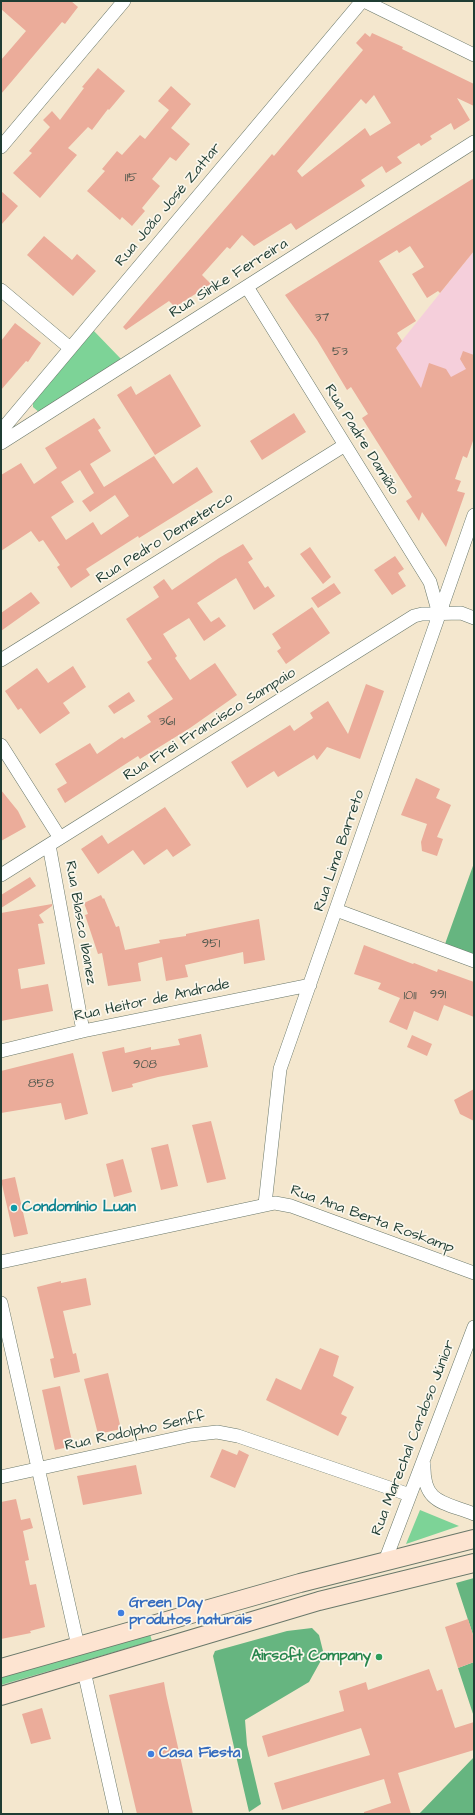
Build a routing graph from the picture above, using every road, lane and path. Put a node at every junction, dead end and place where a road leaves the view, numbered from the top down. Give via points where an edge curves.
1 (124, 1) edge
2 (363, 1) edge
3 (474, 55) edge
4 (4, 138) edge
5 (474, 142) edge
6 (247, 287) junction
7 (1, 290) edge
8 (70, 348) junction
9 (1, 431) edge
10 (1, 443) edge
11 (345, 445) junction
12 (474, 515) edge
13 (439, 614) junction
14 (474, 618) edge
15 (1, 660) edge
16 (1, 745) edge
17 (60, 838) junction
18 (49, 845) junction
19 (1, 875) edge
20 (336, 910) junction
21 (474, 961) edge
22 (310, 985) junction
23 (83, 1031) junction
24 (1, 1051) edge
25 (265, 1204) junction
26 (1, 1262) edge
27 (474, 1273) edge
28 (1, 1303) edge
29 (474, 1327) edge
30 (424, 1462) junction
31 (38, 1469) junction
32 (1, 1477) edge
33 (410, 1495) junction
34 (474, 1514) edge
35 (474, 1539) edge
36 (385, 1561) junction
37 (474, 1563) edge
38 (78, 1646) junction
39 (1, 1668) edge
40 (84, 1671) junction
41 (1, 1696) edge
42 (116, 1814) edge

1 - 4 street
2 - 3 street
2 - 8 street, Rua João José Zattar
5 - 6 street, Rua Sinke Ferreira
6 - 10 street, Rua Sinke Ferreira
6 - 11 street, Rua Padre Damião
7 - 8 street
8 - 9 street, Rua João José Zattar
11 - 13 street, Rua Padre Damião via 430,582
11 - 15 street, Rua Pedro Demeterco
12 - 13 street, Rua Lima Barreto
13 - 14 street, Rua Frei Francisco Sampaio via 461,613
13 - 17 street, Rua Frei Francisco Sampaio via 414,616
13 - 20 street, Rua Lima Barreto
16 - 17 street
17 - 18 street, Rua Frei Francisco Sampaio
18 - 19 street, Rua Frei Francisco Sampaio
18 - 23 street, Rua Blasco Ibanez
20 - 21 street
20 - 22 street, Rua Lima Barreto
22 - 23 street, Rua Heitor de Andrade
22 - 25 street, Rua Lima Barreto via 280,1069
23 - 24 street, Rua Heitor de Andrade
25 - 26 street, Rua Ana Berta Roskamp
25 - 27 street, Rua Ana Berta Roskamp via 292,1206
28 - 31 street
29 - 30 street, Rua Marechal Cardoso Júnior
30 - 33 street, Rua Marechal Cardoso Júnior
30 - 34 street via 425,1485 432,1496
31 - 32 street, Rua Rodolpho Senff
31 - 33 street, Rua Rodolpho Senff via 191,1435 217,1432 238,1436
31 - 38 street
33 - 36 street, Rua Marechal Cardoso Júnior
35 - 36 main road
36 - 38 main road
37 - 40 main road via 319,1601
38 - 39 main road
40 - 41 main road
40 - 42 street

